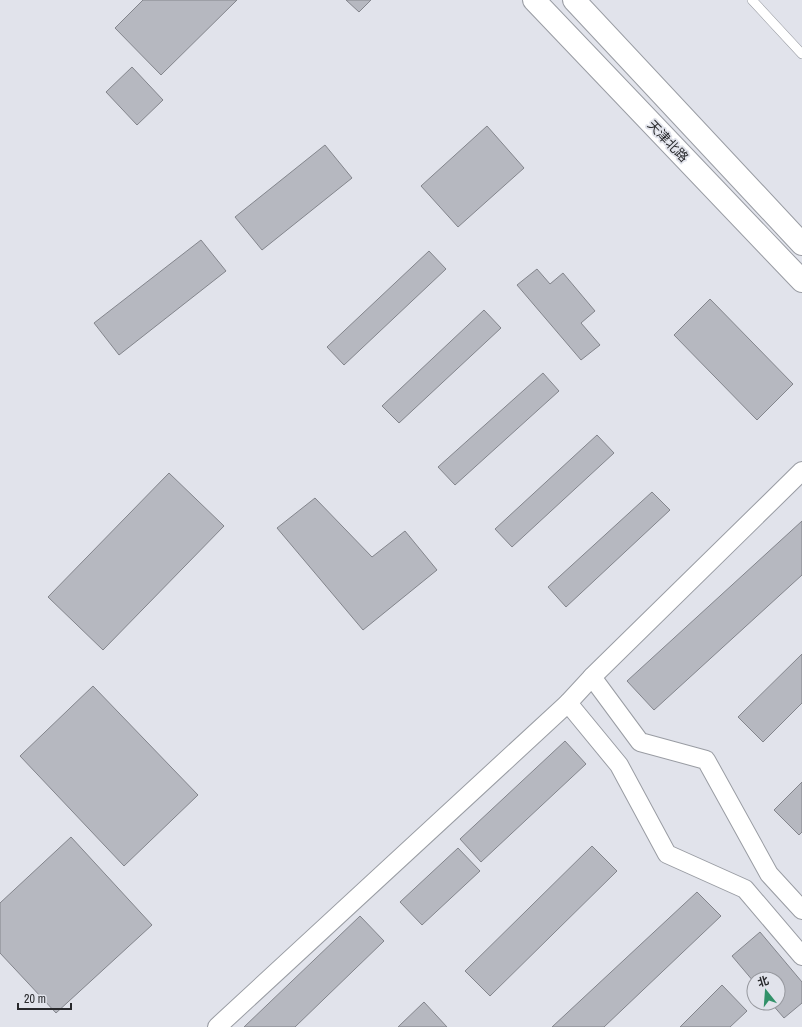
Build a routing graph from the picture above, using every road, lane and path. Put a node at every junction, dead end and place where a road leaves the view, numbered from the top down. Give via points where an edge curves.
1 (534, 0) edge
2 (574, 0) edge
3 (752, 0) edge
4 (802, 54) edge
5 (802, 244) edge
6 (802, 281) edge
7 (802, 471) edge
8 (592, 677) junction
9 (568, 703) junction
10 (802, 910) edge
11 (802, 956) edge
12 (217, 1027) edge

1 - 6 street, 天津北路
2 - 5 street, 天津北路
3 - 4 lane
7 - 8 street
8 - 9 street
8 - 10 street via 640,742 706,760 769,874
9 - 11 street via 619,766 667,854 745,889
9 - 12 street

